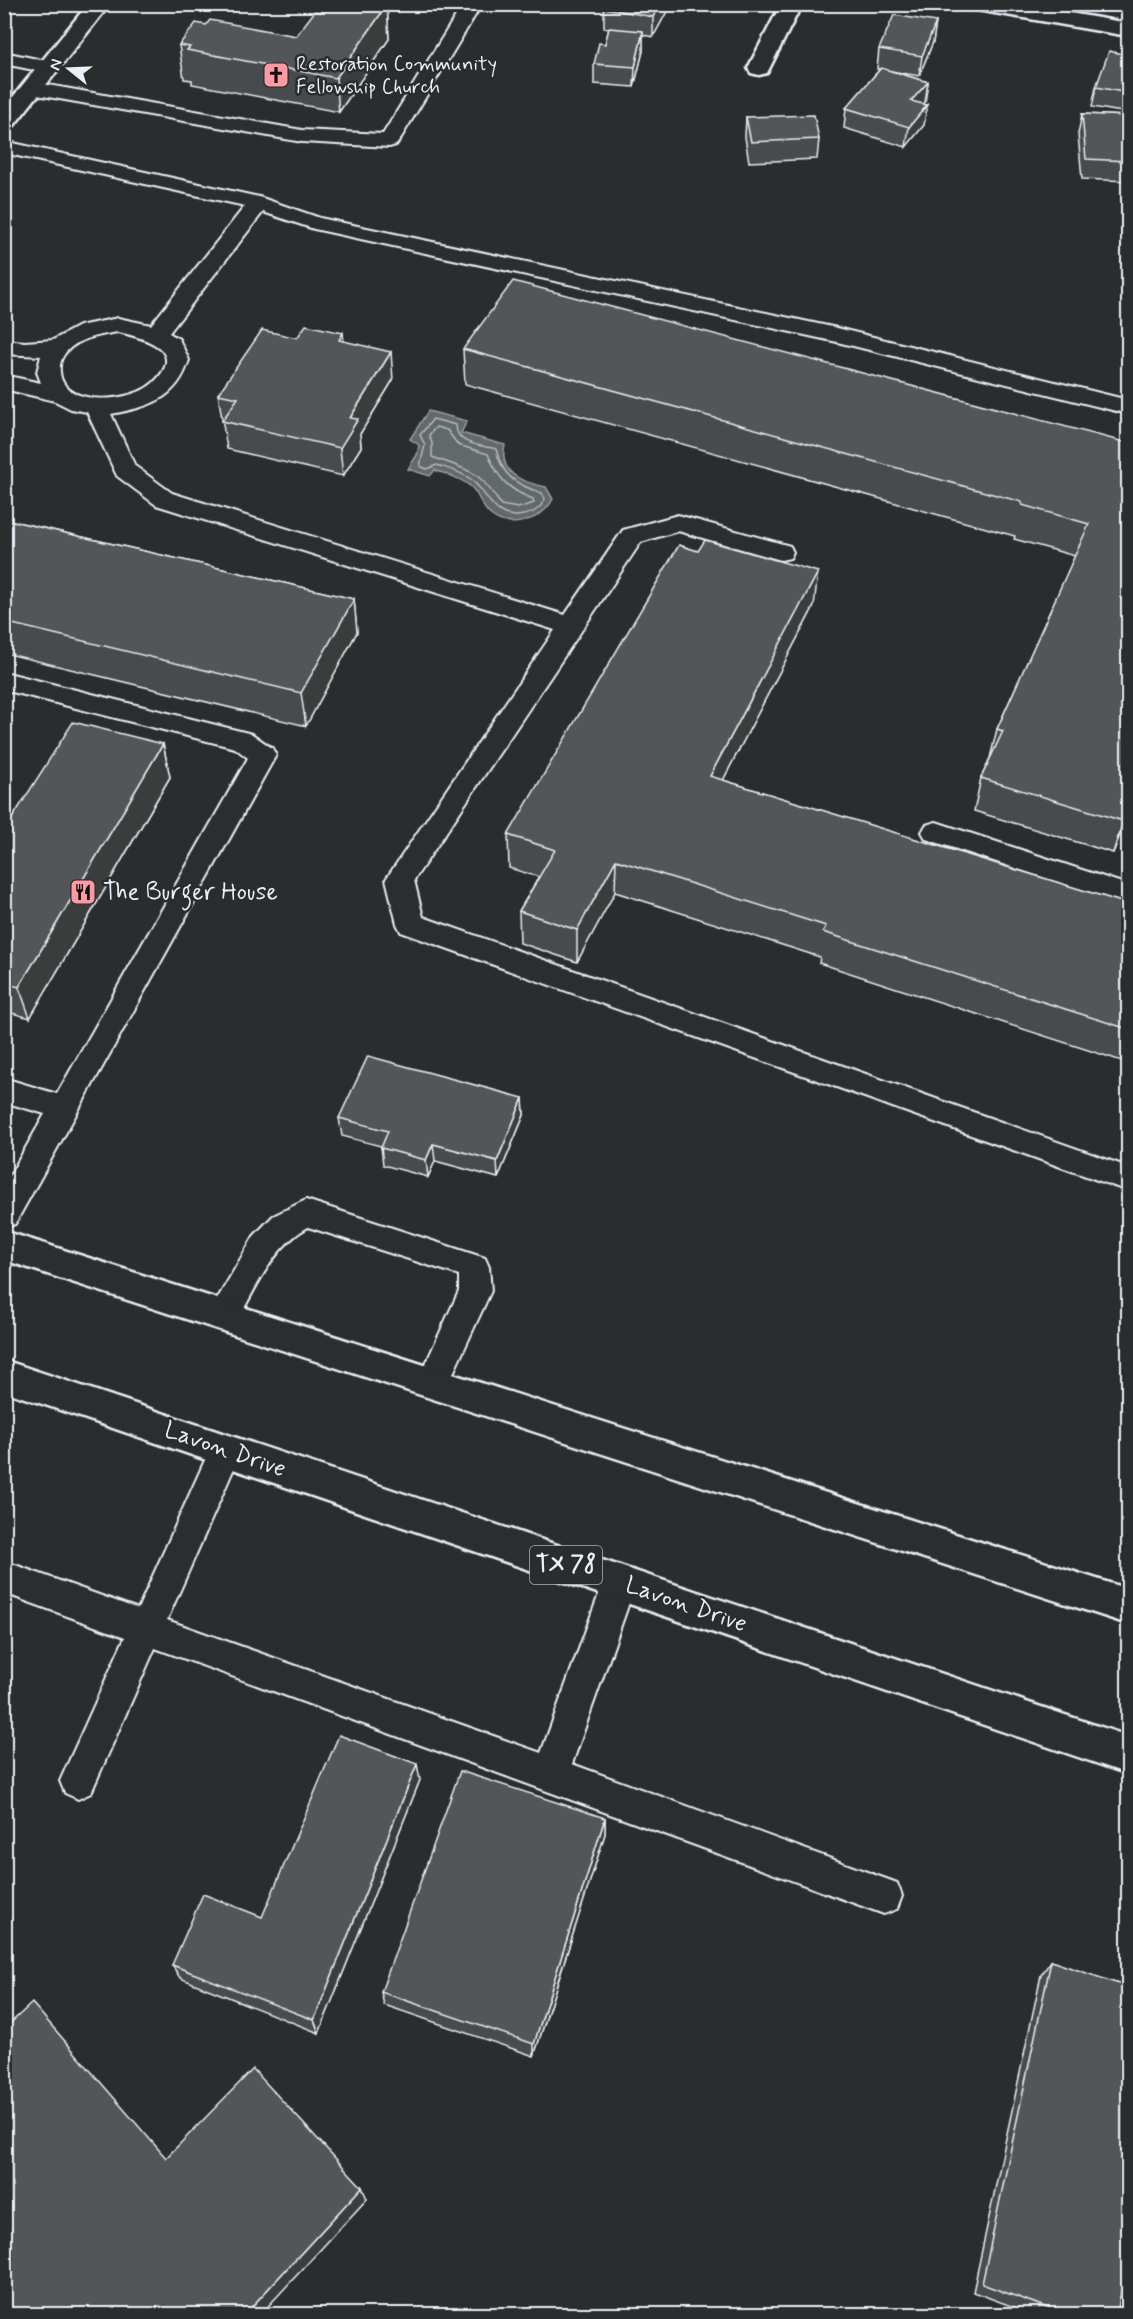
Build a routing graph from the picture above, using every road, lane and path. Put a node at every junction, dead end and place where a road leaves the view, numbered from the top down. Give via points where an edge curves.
1 (100, 4) edge
2 (473, 4) edge
3 (792, 4) edge
4 (977, 4) edge
5 (1128, 30) edge
6 (4, 58) edge
7 (49, 67) junction
8 (759, 68) dead end
9 (31, 88) junction
10 (4, 123) edge
11 (4, 147) edge
12 (259, 203) junction
13 (157, 333) junction
14 (60, 345) junction
15 (4, 347) edge
16 (4, 382) edge
17 (63, 396) junction
18 (96, 407) junction
19 (1128, 407) edge
20 (781, 552) dead end
21 (571, 626) junction
22 (4, 681) edge
23 (936, 832) dead end
24 (1128, 895) edge
25 (4, 1090) edge
26 (65, 1108) junction
27 (1128, 1179) edge
28 (4, 1215) edge
29 (4, 1245) edge
30 (224, 1315) junction
31 (4, 1375) edge
32 (434, 1383) junction
33 (226, 1450) junction
34 (4, 1577) edge
35 (619, 1583) junction
36 (1128, 1607) edge
37 (146, 1629) junction
38 (1128, 1755) edge
39 (551, 1774) junction
40 (78, 1781) dead end
41 (884, 1896) dead end

1 - 7 main road
2 - 9 lane via 389,141 302,136
3 - 8 main road
4 - 5 main road
6 - 7 lane
7 - 9 main road
9 - 10 main road
11 - 12 lane
12 - 13 lane
12 - 19 lane via 314,223 837,335
13 - 14 lane via 118,325 96,328
13 - 18 lane via 171,343 177,356 177,370 168,383 137,402
14 - 15 lane via 20,350
14 - 17 lane via 50,358 47,372 51,385
16 - 17 lane
17 - 18 lane
18 - 21 lane via 125,470 165,499
20 - 21 lane via 678,523 632,536
21 - 27 lane via 400,879 411,924
22 - 26 lane via 75,711 243,741 263,755
23 - 24 lane
25 - 26 lane
26 - 28 lane
29 - 30 main road
30 - 32 main road
30 - 32 lane via 265,1245 284,1225 306,1213 444,1256 474,1267 475,1291
31 - 33 main road, Lavon Drive / TX 78
32 - 36 main road
33 - 35 main road, Lavon Drive / TX 78
33 - 37 lane
34 - 37 lane
35 - 38 main road, Lavon Drive / TX 78
35 - 39 lane
37 - 39 lane
37 - 40 lane
39 - 41 lane

